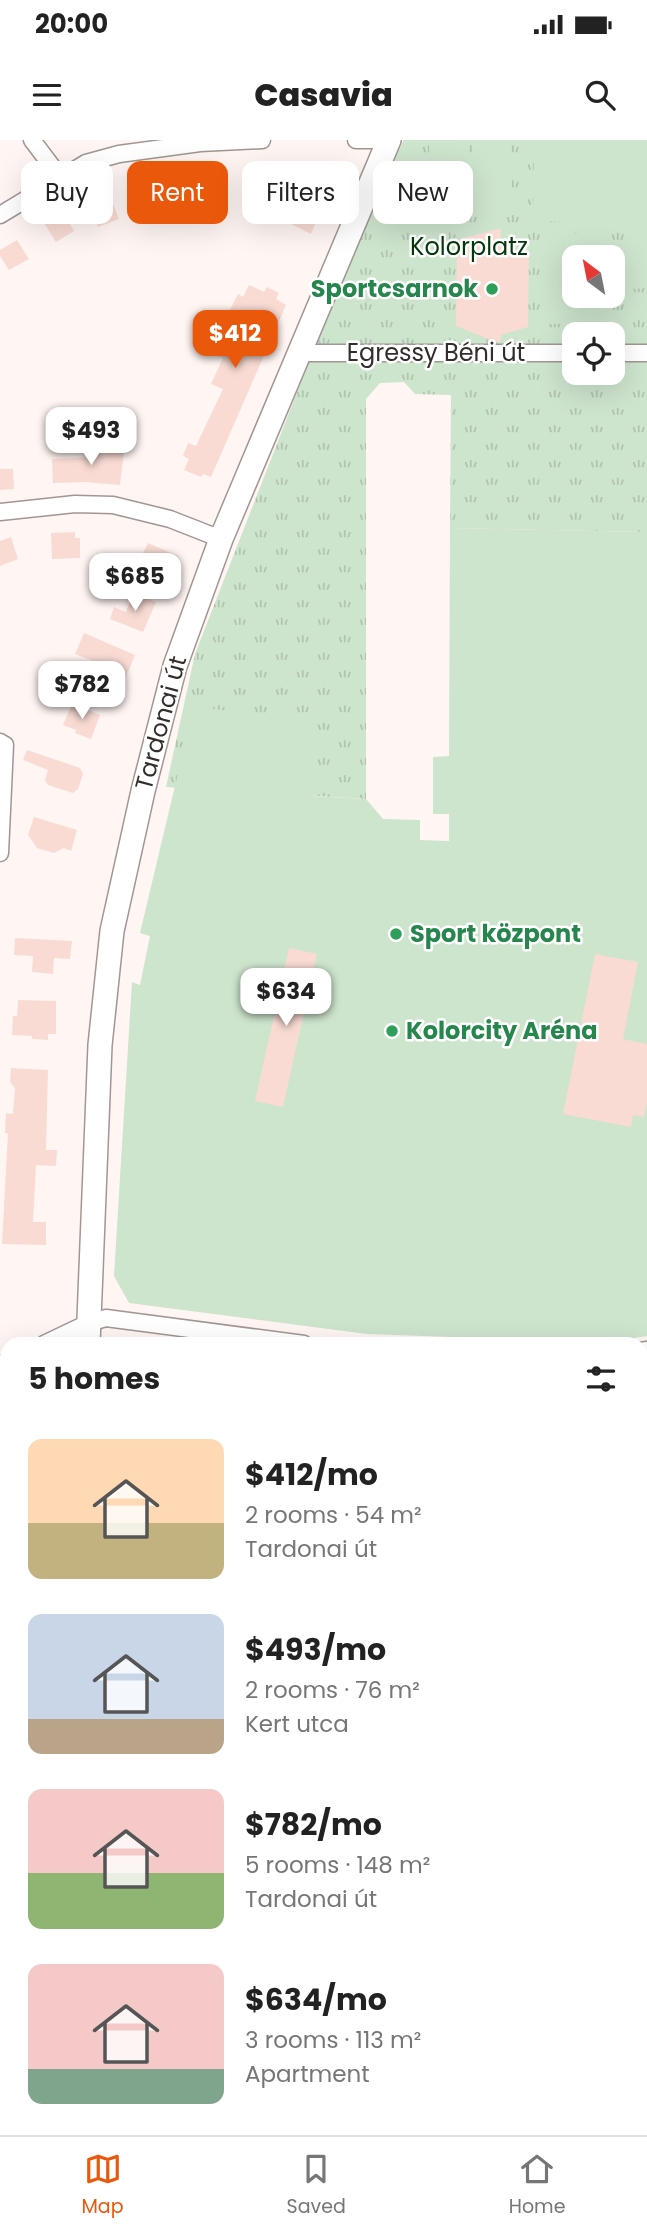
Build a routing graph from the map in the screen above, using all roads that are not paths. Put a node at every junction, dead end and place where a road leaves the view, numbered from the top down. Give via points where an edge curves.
1 (33, 140) edge
2 (261, 140) edge
3 (356, 140) edge
4 (389, 140) edge
5 (48, 161) edge
6 (93, 161) edge
7 (21, 202) edge
8 (0, 215) edge
9 (298, 353) junction
10 (562, 353) edge
11 (625, 353) edge
12 (647, 353) edge
13 (0, 512) edge
14 (221, 539) junction
15 (0, 742) edge
16 (0, 853) edge
17 (88, 1334) edge
18 (251, 1337) edge

1 - 5 street
2 - 6 street via 200,143
3 - 4 street
4 - 9 street, Tardonai út
7 - 8 street
9 - 10 street, Egressy Béni út
9 - 14 street, Tardonai út
11 - 12 street
13 - 14 street via 113,505 170,519
14 - 17 street, Tardonai út via 174,666 112,931 100,1045
15 - 16 street via 5,745
17 - 18 street via 106,1318

